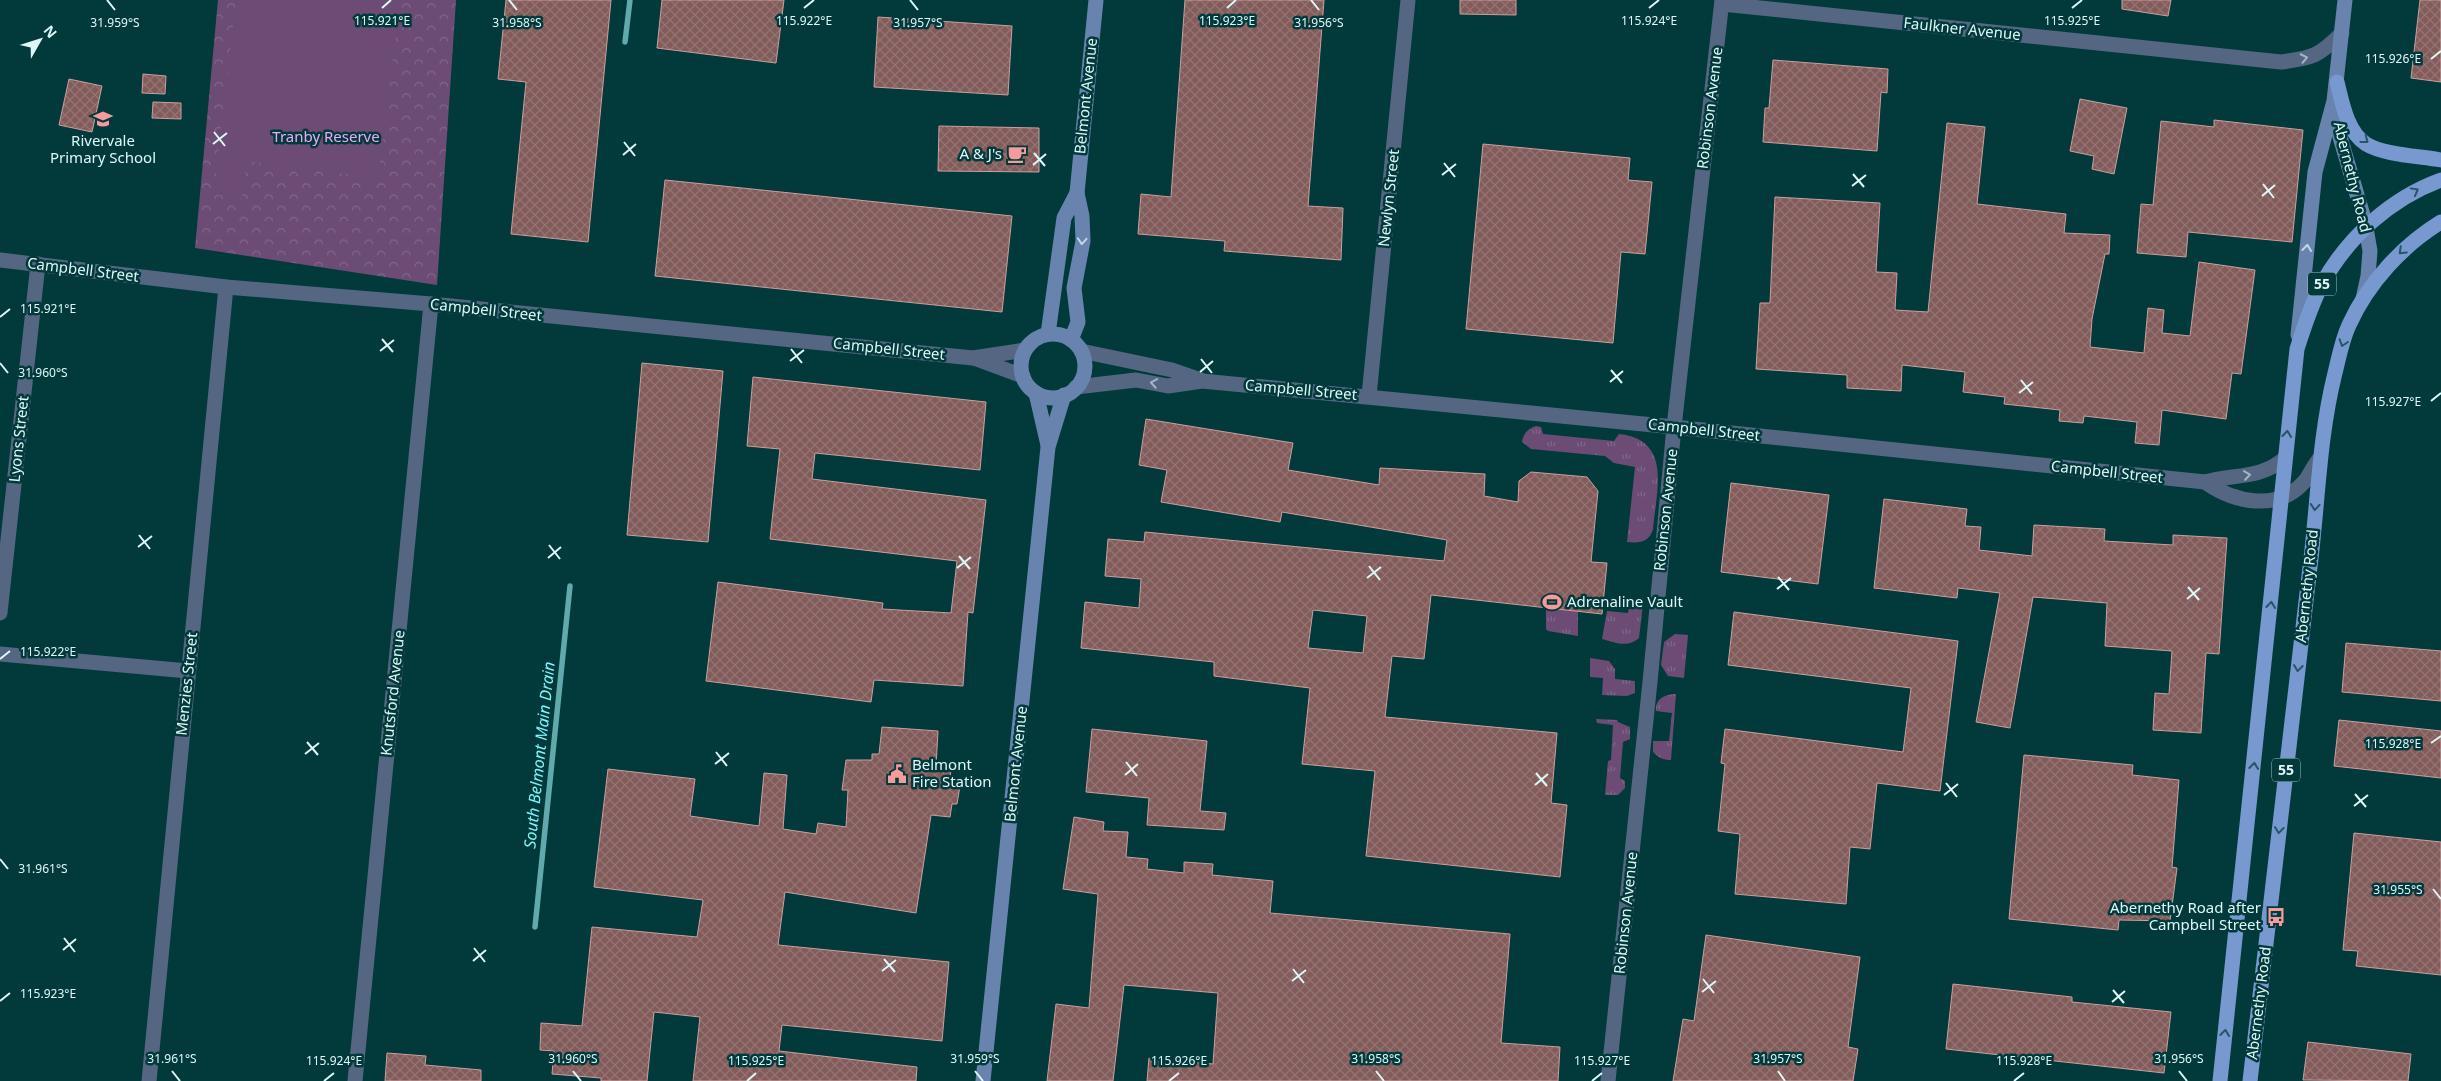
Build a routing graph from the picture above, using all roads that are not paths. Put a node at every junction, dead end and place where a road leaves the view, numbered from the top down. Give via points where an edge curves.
1 (1096, 0) edge
2 (1408, 0) edge
3 (2345, 0) edge
4 (1722, 2) edge
5 (2342, 33) junction
6 (2337, 82) junction
7 (2334, 101) junction
8 (2441, 160) edge
9 (2441, 180) edge
10 (1077, 193) junction
11 (2441, 222) edge
12 (2365, 229) junction
13 (0, 260) edge
14 (38, 264) junction
15 (226, 287) junction
16 (2363, 298) junction
17 (431, 304) junction
18 (1048, 334) junction
19 (1076, 346) junction
20 (2297, 349) junction
21 (1025, 350) junction
22 (973, 358) junction
23 (1022, 376) junction
24 (1202, 381) junction
25 (1070, 392) junction
26 (1036, 393) junction
27 (1369, 396) junction
28 (1674, 427) junction
29 (1048, 447) junction
30 (2285, 458) junction
31 (2320, 458) junction
32 (2206, 482) junction
33 (2280, 500) junction
34 (0, 613) edge
35 (0, 654) edge
36 (188, 671) junction
37 (149, 1081) edge
38 (355, 1081) edge
39 (984, 1081) edge
40 (1608, 1081) edge
41 (2220, 1081) edge
42 (2250, 1081) edge

1 - 10 main road, Belmont Avenue
2 - 27 street, Newlyn Street
3 - 5 main road, Abernethy Road
4 -> 5 street, Faulkner Avenue via 2281,62 2308,59 2325,50
4 - 28 street, Robinson Avenue
5 - 6 main road, Abernethy Road
6 - 7 main road, Abernethy Road
6 -> 8 main road via 2348,121 2366,144
7 - 12 main road, Abernethy Road via 2340,137
20 -> 7 main road, Abernethy Road via 2315,172
12 -> 9 main road, 55 via 2402,199
10 - 18 main road, Belmont Avenue via 1064,218
10 -> 19 main road, Belmont Avenue via 1083,242 1074,288 1078,322
11 -> 16 main road, 55 via 2398,254
12 - 16 main road, Abernethy Road via 2370,251
12 - 20 main road, 55 via 2339,258 2322,284
13 - 14 street, Campbell Street
14 - 15 street, Campbell Street
14 - 34 street, Lyons Street
15 - 17 street, Campbell Street
15 - 36 street, Menzies Street
16 -> 31 main road, Abernethy Road / 55 via 2348,326 2341,349 2330,392
17 - 22 street, Campbell Street
17 - 38 street, Knutsford Avenue
18 - 19 main road via 1064,336
18 - 21 main road via 1031,342
19 - 24 street, Campbell Street via 1172,370
19 - 25 main road via 1084,370
30 -> 20 main road, Abernethy Road / 55
21 - 22 street, Campbell Street
21 - 23 main road
22 - 23 street, Campbell Street
23 - 26 main road
24 -> 25 street, Campbell Street via 1168,386 1136,380
24 - 27 street, Campbell Street
25 - 26 main road via 1054,398
25 - 29 main road, Belmont Avenue
26 - 29 main road, Belmont Avenue
27 - 28 street, Campbell Street
28 - 32 street, Campbell Street
28 - 40 street, Robinson Avenue
29 - 39 main road, Belmont Avenue
32 -> 30 street, Campbell Street via 2224,477 2251,476 2276,466
30 - 33 main road, Abernethy Road / 55
31 - 33 street via 2304,481
31 -> 42 main road, Abernethy Road / 55 via 2312,552
32 - 33 street, Campbell Street via 2223,494 2263,502
41 -> 33 main road, Abernethy Road / 55
35 - 36 street
36 - 37 street, Menzies Street

